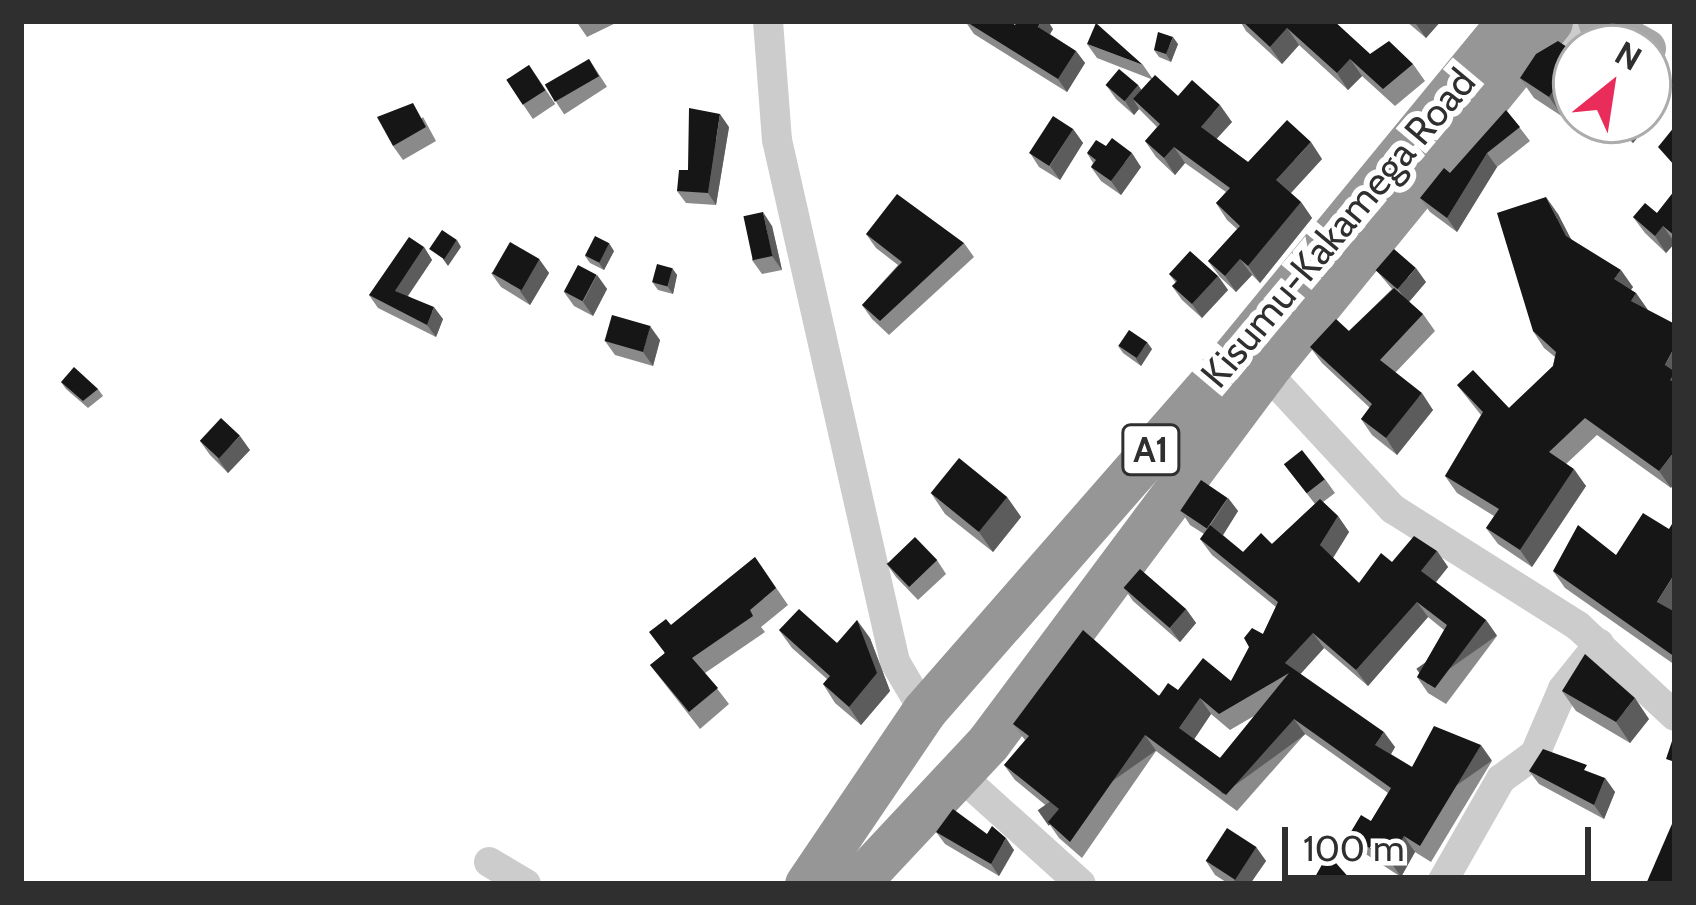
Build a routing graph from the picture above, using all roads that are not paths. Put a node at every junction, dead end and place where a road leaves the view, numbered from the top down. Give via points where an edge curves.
1 (767, 21) edge
2 (1585, 21) edge
3 (1517, 30) edge
4 (1265, 371) junction
5 (1599, 644) junction
6 (965, 661) junction
7 (1019, 704) junction
8 (924, 711) junction
9 (1675, 716) edge
10 (961, 776) junction
11 (489, 862) dead end
12 (526, 884) edge
13 (807, 884) edge
14 (856, 884) edge
15 (1081, 884) edge
16 (1441, 884) edge

1 - 8 street via 777,140 895,662
2 - 3 street via 1552,54
3 - 4 highway, Kisumu-Kakamega Road / A1
3 - 6 highway, Kisumu-Kakamega Road / A1
4 - 5 street via 1393,508
4 - 7 highway, Kisumu-Kakamega Road / A1
5 - 9 street
5 - 16 street via 1563,689 1535,754 1501,779
6 - 7 highway via 986,690
6 - 8 highway, Kisumu-Kakamega Road / A1
7 - 10 highway, Kisumu-Kakamega Road / A1
8 - 13 highway, Kisumu-Kakamega Road / A1
10 - 14 highway, Kisumu-Kakamega Road / A1
10 - 15 street
11 - 12 street

